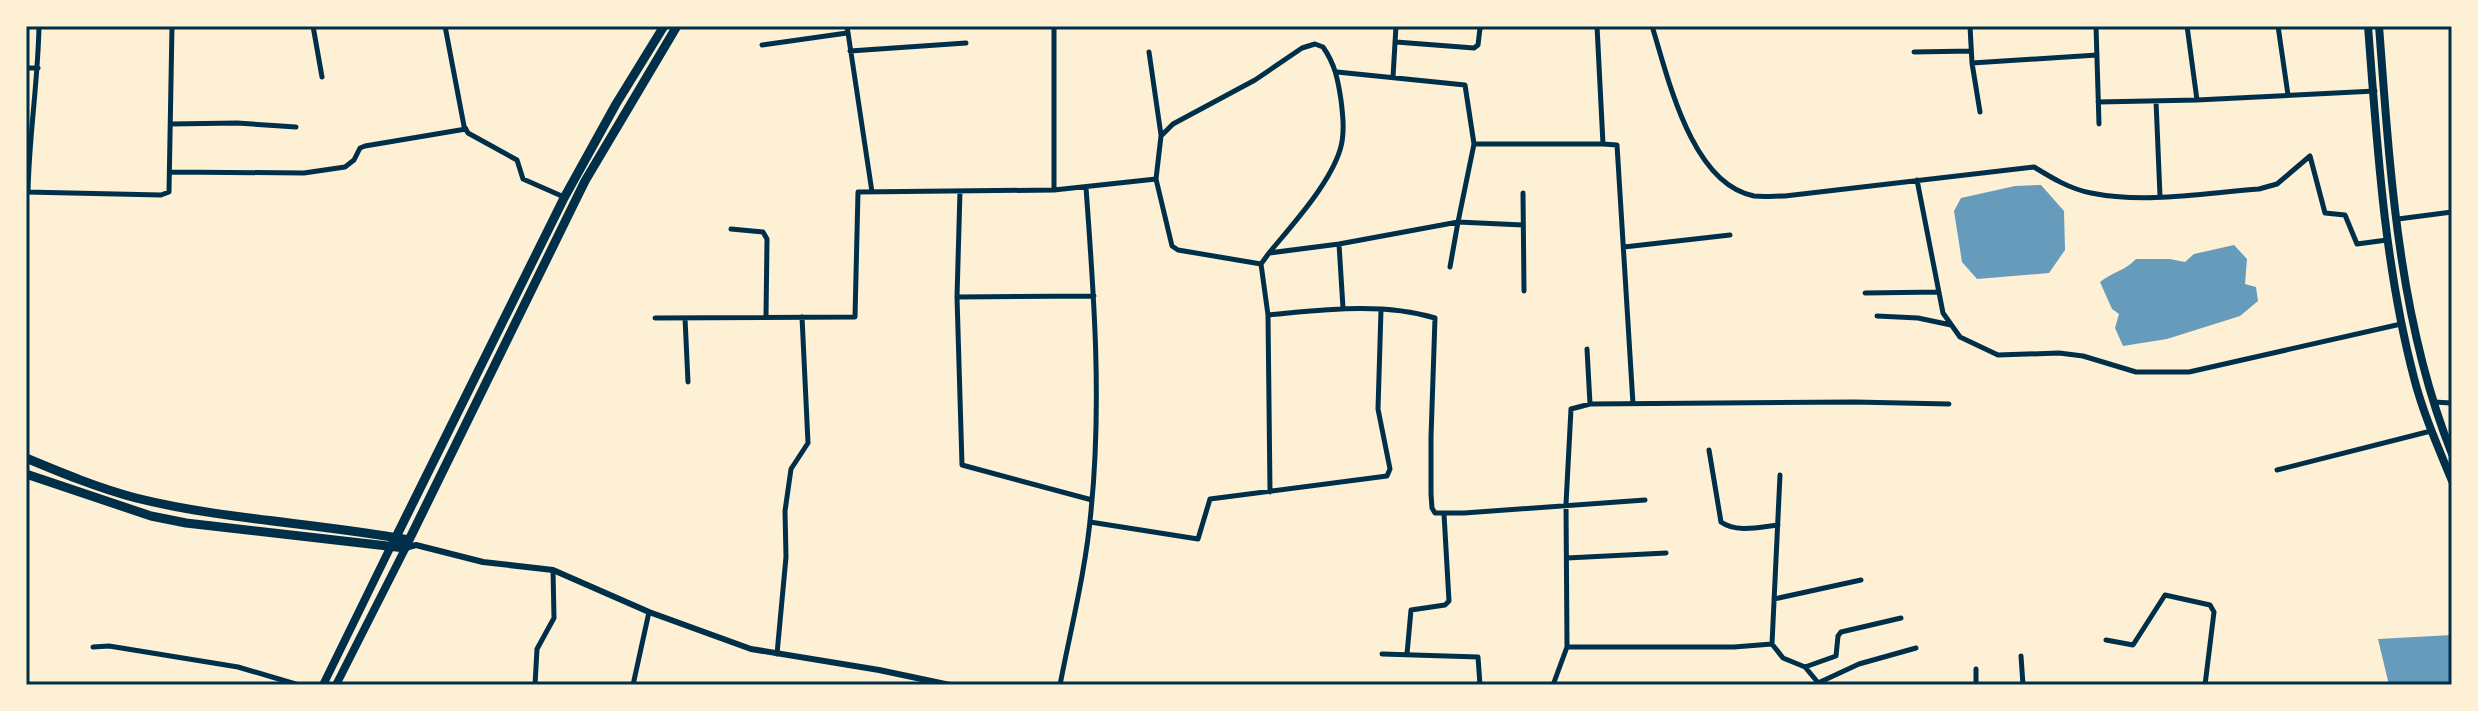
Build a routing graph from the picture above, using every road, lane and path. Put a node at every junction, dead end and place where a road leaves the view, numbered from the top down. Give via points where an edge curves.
1 (39, 26) edge
2 (172, 26) edge
3 (313, 26) edge
4 (445, 26) edge
5 (664, 26) edge
6 (677, 26) edge
7 (1054, 26) edge
8 (1396, 26) edge
9 (1485, 26) edge
10 (1508, 26) edge
11 (1597, 26) edge
12 (1652, 26) edge
13 (1970, 26) edge
14 (2096, 26) edge
15 (2187, 26) edge
16 (2278, 26) edge
17 (2368, 26) edge
18 (2379, 26) edge
19 (847, 30) edge
20 (1396, 42) junction
21 (966, 43) dead end
22 (762, 45) dead end
23 (850, 51) junction
24 (1971, 51) junction
25 (1149, 52) dead end
26 (1914, 52) dead end
27 (2097, 55) junction
28 (1972, 63) junction
29 (26, 68) edge
30 (38, 68) junction
31 (1337, 72) junction
32 (322, 77) dead end
33 (1393, 77) junction
34 (2384, 90) junction
35 (2373, 91) junction
36 (2288, 95) junction
37 (2197, 100) junction
38 (2156, 101) junction
39 (2098, 102) junction
40 (1980, 112) dead end
41 (171, 124) junction
42 (2099, 124) dead end
43 (296, 127) dead end
44 (466, 129) junction
45 (1161, 136) junction
46 (1474, 144) junction
47 (1603, 144) junction
48 (171, 172) junction
49 (1156, 179) junction
50 (1917, 180) junction
51 (1086, 188) junction
52 (1054, 190) junction
53 (960, 191) junction
54 (27, 192) edge
55 (872, 192) junction
56 (1523, 193) dead end
57 (2160, 196) junction
58 (564, 198) junction
59 (2452, 212) edge
60 (2398, 219) junction
61 (1458, 222) junction
62 (1523, 225) junction
63 (731, 229) dead end
64 (1730, 235) dead end
65 (2389, 240) junction
66 (1339, 244) junction
67 (1624, 247) junction
68 (1269, 253) junction
69 (1261, 264) junction
70 (1450, 267) dead end
71 (1524, 291) dead end
72 (1939, 292) junction
73 (1865, 293) dead end
74 (1094, 296) junction
75 (957, 297) junction
76 (1343, 308) junction
77 (1381, 310) junction
78 (1268, 315) junction
79 (1877, 316) dead end
80 (766, 317) junction
81 (802, 317) junction
82 (655, 318) dead end
83 (685, 318) junction
84 (2401, 324) junction
85 (1952, 325) junction
86 (1587, 349) dead end
87 (688, 382) dead end
88 (2433, 402) junction
89 (2452, 403) edge
90 (1590, 404) junction
91 (1633, 404) junction
92 (1949, 404) dead end
93 (2431, 431) junction
94 (1709, 450) dead end
95 (2452, 454) edge
96 (26, 458) edge
97 (2277, 470) dead end
98 (26, 474) edge
99 (1780, 475) dead end
100 (2452, 481) edge
101 (1270, 492) junction
102 (1092, 500) junction
103 (1645, 500) dead end
104 (1566, 504) junction
105 (1444, 514) junction
106 (1090, 522) junction
107 (1778, 525) junction
108 (394, 542) junction
109 (410, 544) junction
110 (1666, 553) dead end
111 (1567, 558) junction
112 (553, 570) junction
113 (1861, 580) dead end
114 (1774, 599) junction
115 (649, 612) junction
116 (1901, 618) dead end
117 (2106, 640) dead end
118 (1772, 644) junction
119 (93, 647) dead end
120 (1567, 647) junction
121 (1916, 648) dead end
122 (777, 654) junction
123 (1382, 654) dead end
124 (1407, 654) junction
125 (2021, 656) dead end
126 (1805, 667) junction
127 (1976, 669) dead end
128 (924, 682) edge
129 (1819, 684) edge
130 (299, 685) edge
131 (323, 685) edge
132 (336, 685) edge
133 (535, 685) edge
134 (633, 685) edge
135 (950, 685) edge
136 (1060, 685) edge
137 (1480, 685) edge
138 (1553, 685) edge
139 (1976, 685) edge
140 (2023, 685) edge
141 (2205, 685) edge

1 - 30 street
2 - 41 street
3 - 32 street
4 - 44 street
5 - 58 highway
6 - 109 highway via 585,181
7 - 52 street
8 - 20 street
9 - 10 street
9 - 20 street via 1474,48
11 - 47 street
12 - 50 street via 1686,132 1731,186 1753,195 1785,196
13 - 24 street
14 - 27 street
15 - 37 street
16 - 36 street
17 - 35 main road
18 - 34 main road
19 - 22 street
19 - 23 street
20 - 33 street
21 - 23 street
23 - 55 street
24 - 26 street
24 - 28 street
25 - 45 street
27 - 28 street
27 - 39 street
28 - 40 street
29 - 30 street
30 - 54 street
31 - 33 street
31 - 45 street via 1323,47 1308,45
31 - 68 street via 1344,119 1341,149
33 - 46 street via 1465,85
34 - 35 street
34 - 60 main road
35 - 36 street
35 - 65 main road
36 - 37 street
37 - 38 street
38 - 39 street
38 - 57 street
39 - 42 street
41 - 43 street
41 - 48 street
44 - 48 street via 365,146 345,167 304,173
44 - 58 street via 517,160 523,179
45 - 49 street
46 - 47 street
46 - 61 street
47 - 67 street via 1617,145
48 - 54 street via 169,192 161,195
49 - 51 street
49 - 69 street via 1172,246
50 - 57 street via 2034,167 2059,183 2091,193
50 - 72 street
51 - 52 street
51 - 74 street
52 - 53 street
53 - 55 street
53 - 75 street
55 - 81 street via 858,192 855,317
56 - 62 street
57 - 65 street via 2259,189 2277,184 2310,156 2325,213 2345,215 2357,244
58 - 108 highway
59 - 60 street
60 - 88 main road via 2411,321
61 - 62 street
61 - 66 street
61 - 70 street
62 - 71 street
63 - 80 street via 763,232 767,239
64 - 67 street
65 - 84 main road
66 - 68 street
66 - 76 street
67 - 91 street
68 - 69 street
69 - 78 street
72 - 73 street
72 - 85 street
74 - 75 street
74 - 102 street via 1097,430
75 - 102 street via 962,465
76 - 77 street
76 - 78 street
77 - 101 street via 1378,409 1389,473
77 - 105 street via 1435,318 1431,494 1433,511
78 - 101 street
79 - 85 street
80 - 81 street
80 - 83 street
81 - 122 street via 808,443 791,469
82 - 83 street
83 - 87 street
84 - 85 street via 2189,372 2148,373 2071,354 1998,355 1960,337
84 - 93 main road
86 - 90 street
88 - 89 street
88 - 95 main road
90 - 91 street
90 - 104 street via 1571,409
91 - 92 street
93 - 97 street
93 - 100 main road
94 - 107 street via 1721,522 1742,528
96 - 108 highway via 137,498
98 - 108 highway via 186,523
99 - 107 street
101 - 106 street via 1210,499 1198,539
102 - 106 street
103 - 104 street
104 - 105 street
104 - 111 street
105 - 124 street via 1449,601 1411,610
106 - 136 street
107 - 114 street
108 - 109 highway
108 - 131 main road
109 - 112 street via 483,562
109 - 132 main road
110 - 111 street
111 - 120 street
112 - 115 street
112 - 133 street via 554,618 537,649
113 - 114 street
114 - 118 street
115 - 122 street
115 - 134 street
116 - 126 street via 1841,632 1836,656
117 - 141 street via 2133,645 2165,595 2210,605 2214,612
118 - 120 street
118 - 126 street via 1783,658
119 - 130 street via 238,667
120 - 138 street
121 - 129 street via 1859,664
122 - 128 street
123 - 124 street
124 - 137 street via 1478,657
125 - 140 street
126 - 129 street
127 - 139 street
128 - 135 street

